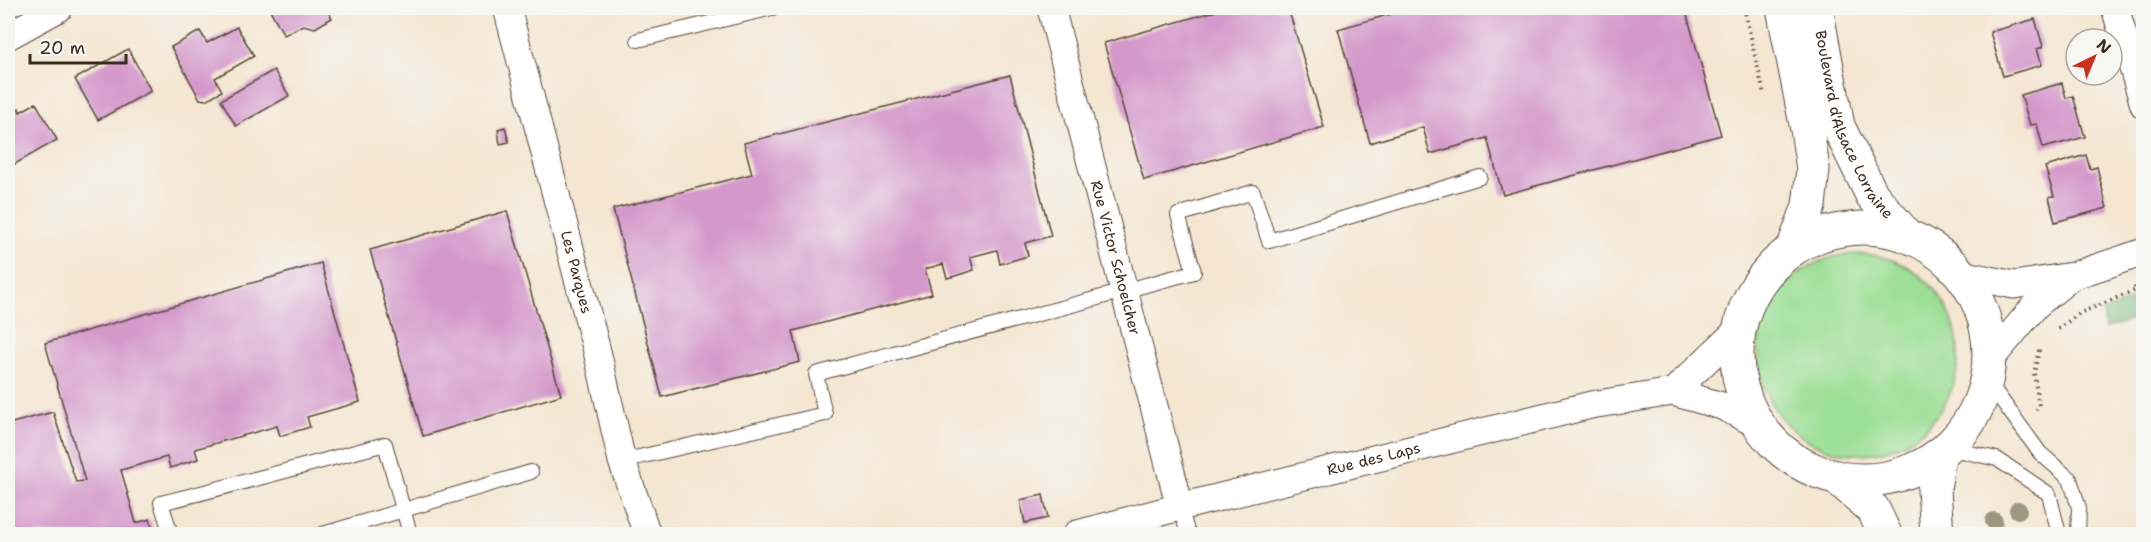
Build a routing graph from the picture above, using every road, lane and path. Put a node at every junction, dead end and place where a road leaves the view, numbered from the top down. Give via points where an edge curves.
1 (59, 8) edge
2 (507, 8) edge
3 (772, 8) edge
4 (1051, 8) edge
5 (1783, 8) edge
6 (1816, 8) edge
7 (2115, 8) edge
8 (8, 36) edge
9 (638, 40) dead end
10 (2144, 105) edge
11 (1480, 177) dead end
12 (1907, 236) junction
13 (1793, 249) junction
14 (2135, 255) edge
15 (1961, 274) junction
16 (2072, 276) junction
17 (1125, 292) junction
18 (1740, 328) junction
19 (2054, 332) dead end
20 (2043, 346) dead end
21 (1988, 371) junction
22 (1673, 392) junction
23 (1759, 424) junction
24 (2024, 431) junction
25 (1943, 451) junction
26 (622, 461) junction
27 (531, 472) dead end
28 (1837, 477) junction
29 (1180, 507) junction
30 (403, 510) junction
31 (171, 534) edge
32 (323, 534) edge
33 (410, 534) edge
34 (647, 534) edge
35 (1077, 534) edge
36 (1188, 534) edge
37 (1886, 534) edge
38 (1937, 534) edge
39 (2060, 534) edge
40 (2078, 534) edge

1 - 8 street
2 - 26 street, Les Parques
3 - 9 lane
4 - 17 street, Rue Victor Schoelcher
5 - 13 main road via 1813,169 1809,206
6 - 12 main road, Boulevard d'Alsace Lorraine via 1838,126 1872,195
7 - 10 street
11 - 17 lane via 1269,241 1253,192 1178,215 1194,272
12 - 13 main road via 1858,229 1828,233
12 - 15 main road via 1937,251
13 - 18 main road via 1768,270 1750,297
14 - 16 street
14 - 19 path via 2136,290 2080,314
15 - 16 street via 2014,285
15 - 21 main road via 1978,300 1987,330
16 - 21 street via 2036,305
17 - 26 lane via 816,374 825,414
17 - 29 street, Rue Victor Schoelcher
18 - 22 street
18 - 23 main road via 1739,372 1744,394
20 - 24 path via 2037,353 2034,373 2038,406
21 - 24 lane
21 - 25 main road via 1979,405 1965,428
22 - 23 street, Rue des Laps via 1722,406
22 - 29 street, Rue des Laps via 1591,405
23 - 28 main road via 1780,449 1807,467
24 - 40 lane via 2040,453 2070,479 2079,508
25 - 28 main road via 1908,472 1873,480
25 - 38 main road via 1934,490
25 - 39 lane via 1997,459 2049,494
26 - 34 street, Les Parques
27 - 30 lane
28 - 37 main road via 1873,510
29 - 35 street, Rue des Laps
29 - 36 lane
30 - 31 lane via 385,444 161,503
30 - 32 lane
30 - 33 lane

